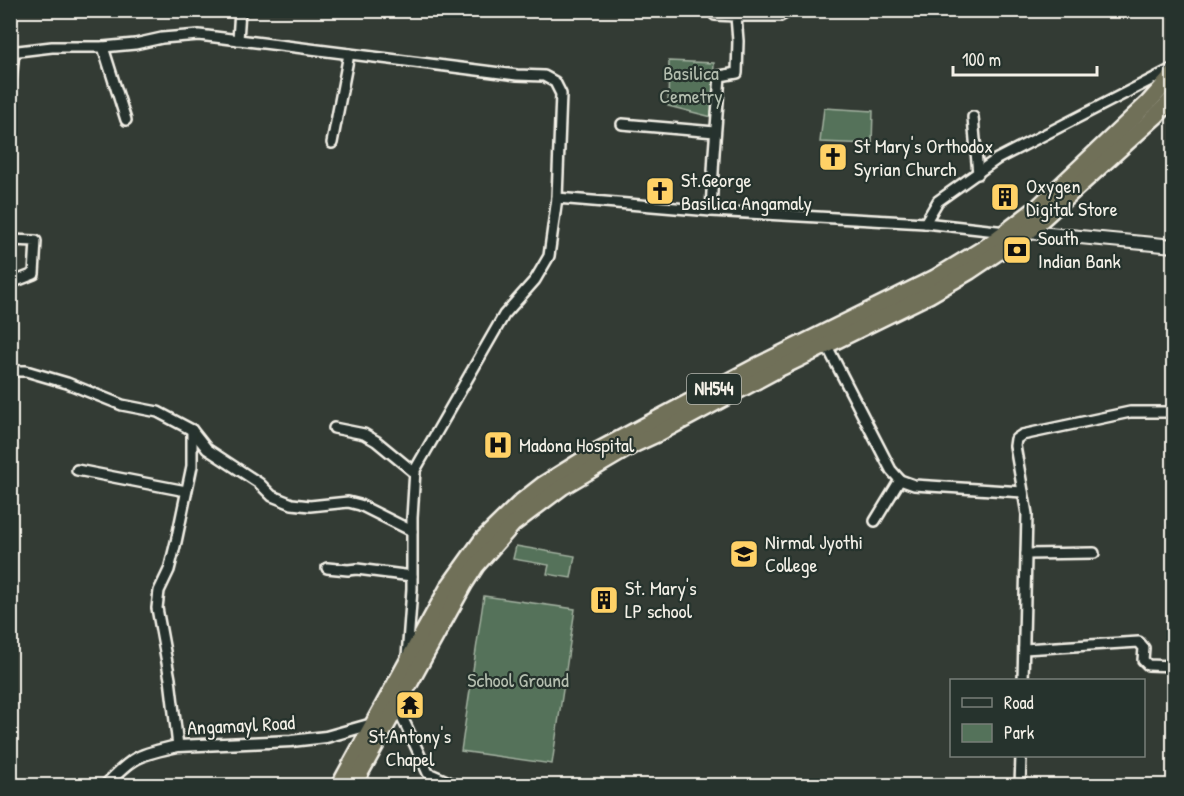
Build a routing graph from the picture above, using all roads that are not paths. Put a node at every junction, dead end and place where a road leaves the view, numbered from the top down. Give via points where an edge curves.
1 (240, 10) edge
2 (714, 10) edge
3 (791, 10) edge
4 (736, 16) junction
5 (238, 40) junction
6 (103, 46) junction
7 (12, 52) edge
8 (349, 54) junction
9 (1173, 68) edge
10 (1173, 74) edge
11 (10, 90) edge
12 (1173, 97) edge
13 (973, 117) dead end
14 (126, 120) dead end
15 (622, 124) dead end
16 (716, 132) junction
17 (332, 142) dead end
18 (978, 174) junction
19 (557, 198) junction
20 (711, 211) junction
21 (925, 223) junction
22 (1005, 232) junction
23 (1028, 232) junction
24 (10, 240) edge
25 (1173, 246) edge
26 (10, 286) edge
27 (827, 346) junction
28 (10, 371) edge
29 (1173, 412) edge
30 (334, 428) dead end
31 (192, 430) junction
32 (77, 470) dead end
33 (415, 473) junction
34 (900, 480) junction
35 (186, 491) junction
36 (1023, 492) junction
37 (875, 520) dead end
38 (412, 531) junction
39 (1094, 553) dead end
40 (1026, 554) junction
41 (327, 568) dead end
42 (412, 576) junction
43 (1024, 649) junction
44 (406, 662) junction
45 (1173, 666) edge
46 (1023, 679) edge
47 (398, 706) junction
48 (381, 723) junction
49 (178, 746) junction
50 (1021, 757) edge
51 (105, 786) edge
52 (339, 786) edge
53 (353, 786) edge
54 (458, 786) edge
55 (1020, 786) edge

1 - 5 street
2 - 4 street via 715,15
3 - 4 street via 780,16
4 - 16 street via 736,73 720,76
5 - 6 street via 199,35
5 - 8 street
6 - 7 street
6 - 14 street
7 - 11 street
8 - 17 street
8 - 19 street via 543,76 555,82 561,94
9 - 18 street via 1025,143
10 - 22 highway, NH544 via 1129,122 1037,208
12 - 23 highway, NH544
13 - 18 street
15 - 16 street
16 - 20 street
18 - 21 street via 938,201
19 - 20 street
19 - 33 street via 549,256 535,280 504,315
20 - 21 street
21 - 22 street
22 - 23 street
22 - 44 highway, NH544 via 935,278 758,366 543,484 499,522 464,562
23 - 25 main road
23 - 27 highway, NH544 via 929,295
24 - 26 street via 36,241 34,274
27 - 34 street via 891,470
27 - 47 highway, NH544 via 579,475 513,524 465,583
28 - 31 street via 26,371 122,405 158,412
29 - 36 street via 1130,412 1022,435 1015,446
30 - 33 street via 364,434
31 - 35 street via 192,466
31 - 38 street via 207,449 272,496 310,506 348,502 360,505
32 - 35 street
33 - 38 street
34 - 36 street
34 - 37 street
35 - 49 street via 157,608
36 - 40 street
38 - 42 street
39 - 40 street
40 - 43 street
41 - 42 street
42 - 44 street
43 - 45 street via 1139,642 1148,665
43 - 46 street
44 - 48 highway, NH544
47 - 48 highway, NH544
47 - 54 street via 428,773
48 - 49 street, Angamayl Road via 291,741
48 - 52 highway, NH544
48 - 53 highway, NH544
49 - 51 street, Angamayl Road via 138,756
50 - 55 street

